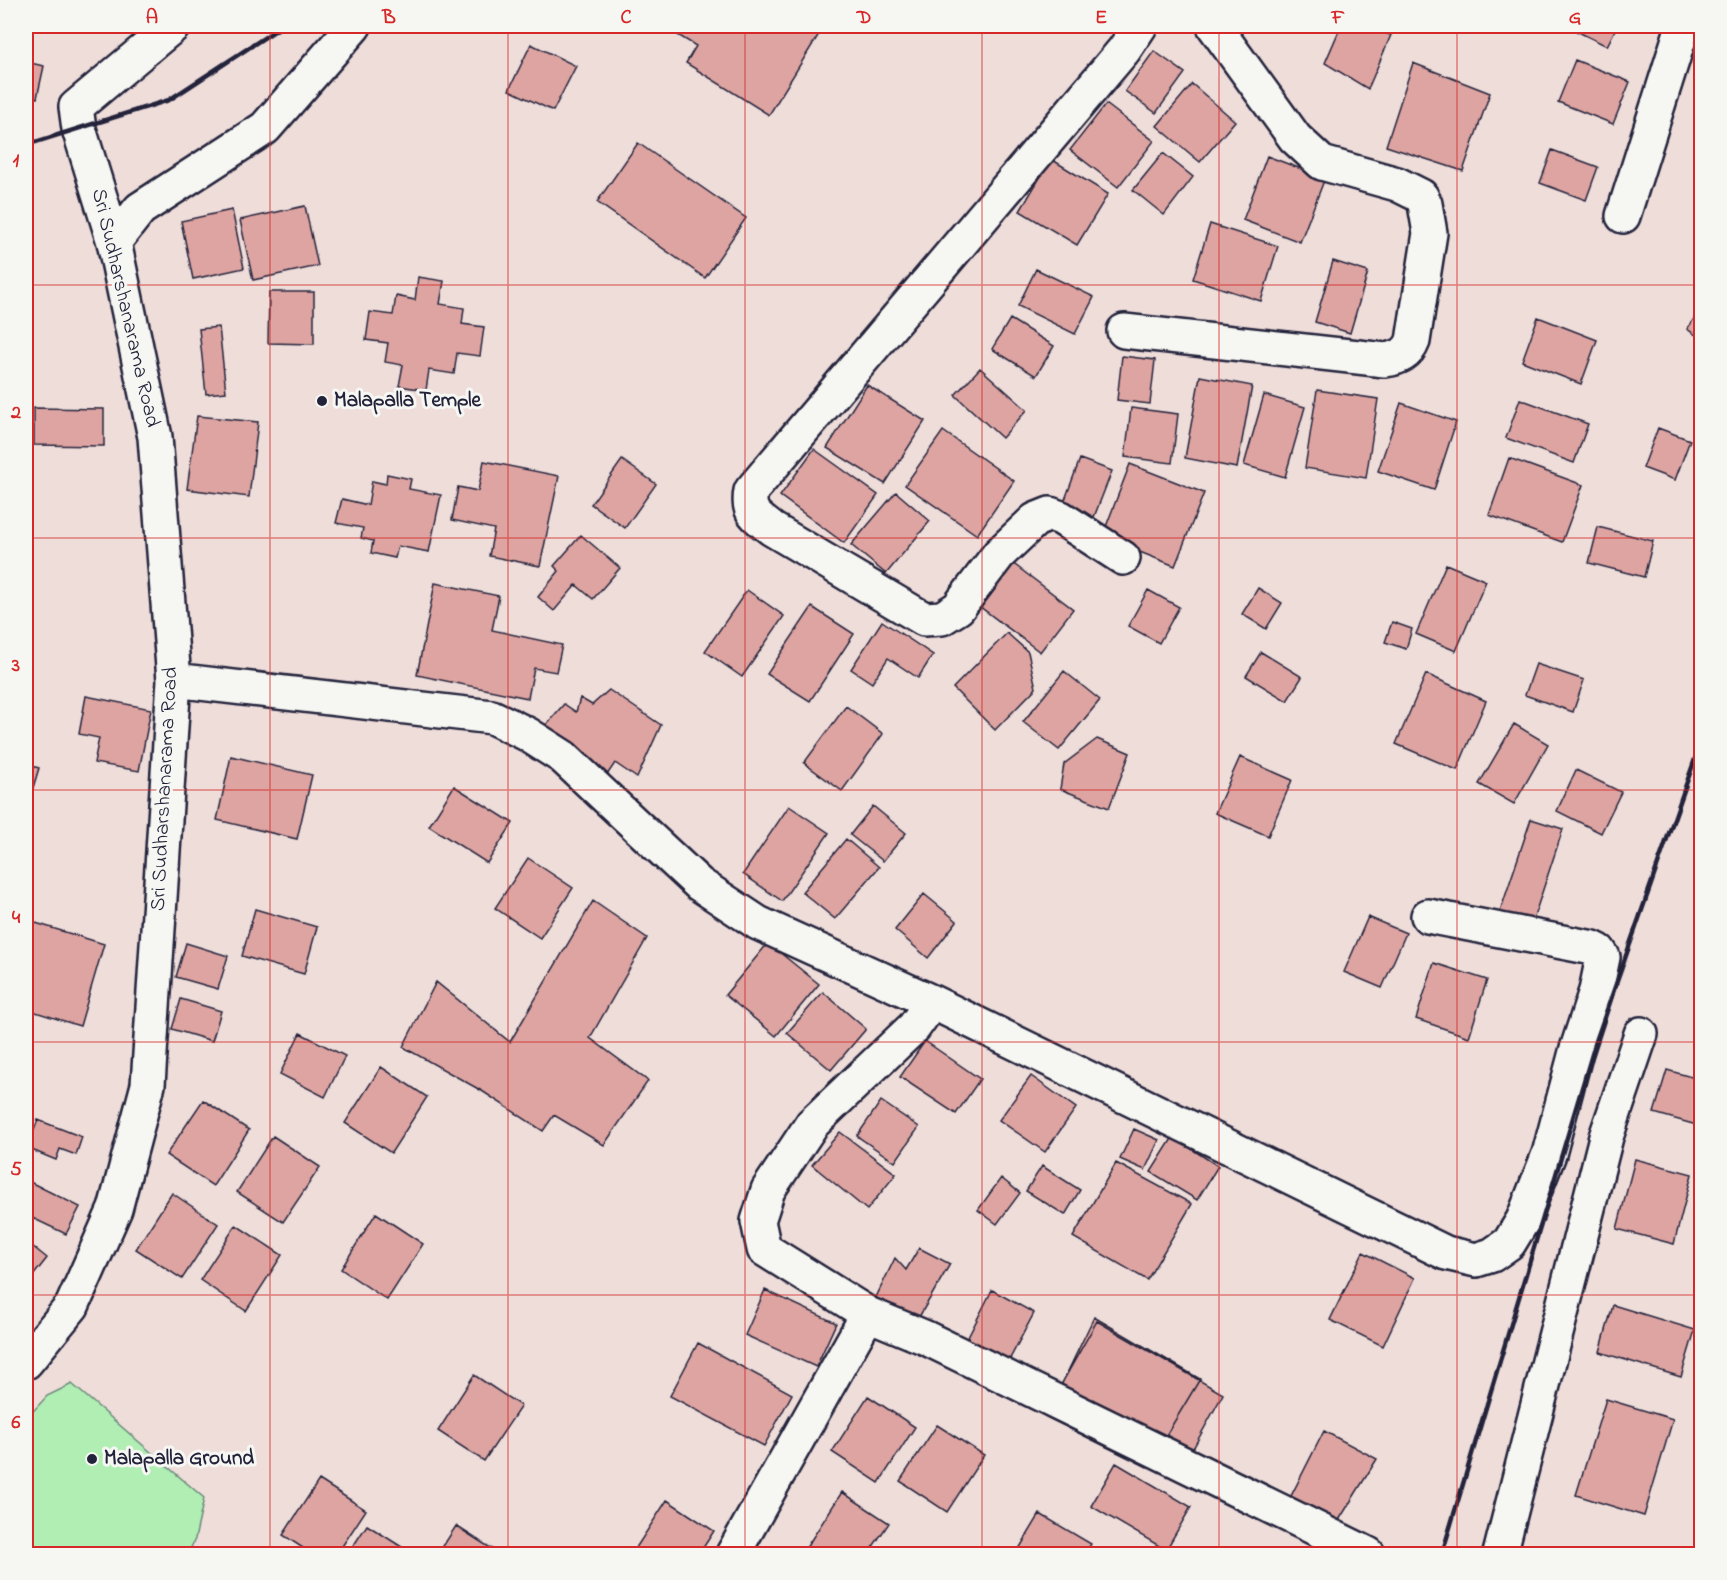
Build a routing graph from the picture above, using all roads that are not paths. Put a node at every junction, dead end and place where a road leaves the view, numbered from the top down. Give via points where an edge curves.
1 (173, 26) edge
2 (354, 26) edge
3 (1140, 26) edge
4 (1214, 26) edge
5 (1683, 26) edge
6 (1623, 216) dead end
7 (114, 242) junction
8 (1124, 331) dead end
9 (1123, 558) dead end
10 (174, 680) junction
11 (1428, 916) dead end
12 (932, 1002) junction
13 (1641, 1034) dead end
14 (868, 1314) junction
15 (26, 1362) edge
16 (733, 1554) edge
17 (1368, 1554) edge
18 (1500, 1554) edge

1 - 7 street, Sri Sudharshanarama Road via 76,107 79,129
2 - 7 street via 266,128 140,209
3 - 9 street via 1124,50 751,491 750,499 755,516 772,529 924,619 942,618 958,608 999,554 1035,520 1050,514
4 - 8 street via 1295,138 1322,163 1397,184 1421,196 1430,232 1413,340 1407,352 1386,360
5 - 6 street
7 - 10 street, Sri Sudharshanarama Road via 155,437
10 - 12 street via 492,717 563,758 699,884 758,923
10 - 15 street, Sri Sudharshanarama Road via 148,1085 115,1209 72,1306
11 - 12 street via 1593,948 1604,957 1549,1154 1523,1220 1509,1244 1476,1260 1446,1253
12 - 14 street via 914,1027 812,1124 768,1190 758,1221 764,1249
13 - 18 street via 1606,1137
14 - 16 street
14 - 17 street via 926,1338

